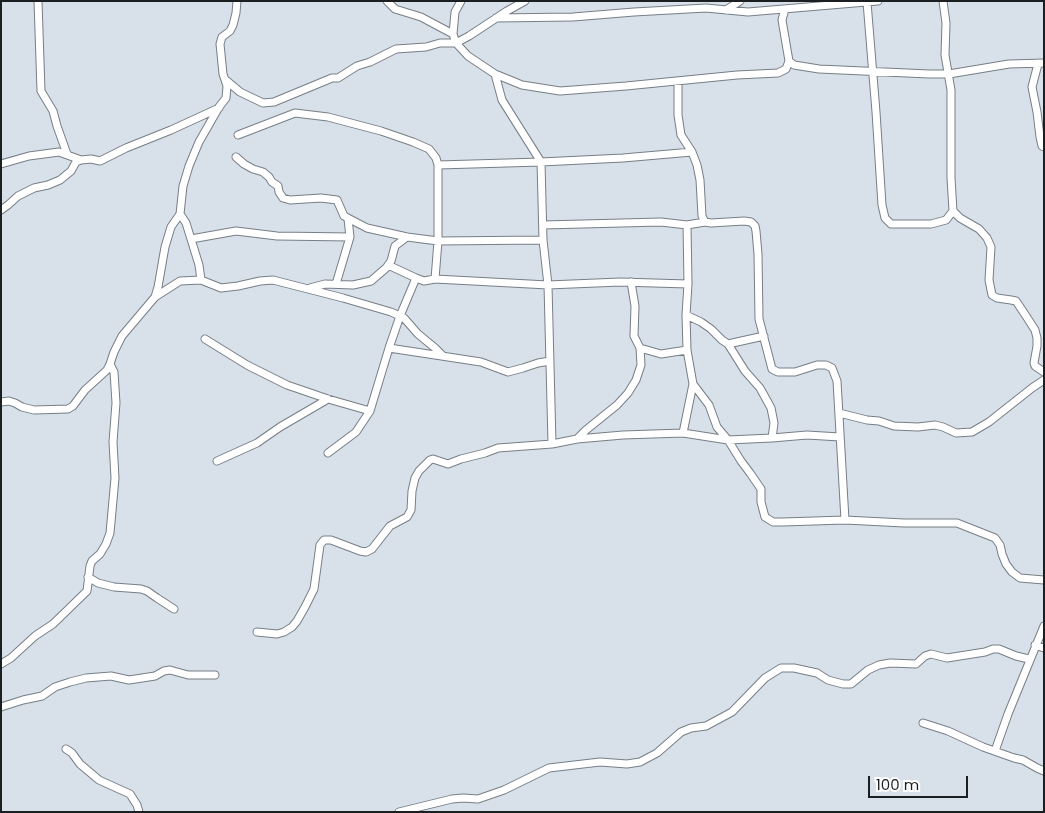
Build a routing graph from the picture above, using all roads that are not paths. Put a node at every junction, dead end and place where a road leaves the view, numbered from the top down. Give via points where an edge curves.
1 (38, 1) edge
2 (237, 1) edge
3 (387, 1) edge
4 (461, 1) edge
5 (525, 1) edge
6 (740, 1) edge
7 (878, 1) edge
8 (943, 1) edge
9 (867, 2) edge
10 (785, 8) junction
11 (726, 10) junction
12 (496, 18) junction
13 (453, 34) junction
14 (456, 42) junction
15 (789, 61) junction
16 (1041, 63) edge
17 (872, 72) junction
18 (495, 74) junction
19 (949, 74) junction
20 (225, 80) junction
21 (678, 81) junction
22 (219, 107) junction
23 (238, 135) dead end
24 (1044, 147) edge
25 (692, 152) junction
26 (67, 154) junction
27 (236, 157) dead end
28 (81, 160) junction
29 (541, 162) junction
30 (1, 164) edge
31 (438, 165) junction
32 (1, 210) edge
33 (954, 211) junction
34 (180, 214) junction
35 (348, 219) junction
36 (705, 222) junction
37 (543, 225) junction
38 (687, 225) junction
39 (350, 237) junction
40 (408, 237) junction
41 (191, 239) junction
42 (543, 240) junction
43 (438, 241) junction
44 (388, 265) junction
45 (416, 278) junction
46 (435, 279) junction
47 (201, 280) junction
48 (632, 282) junction
49 (336, 284) junction
50 (688, 284) junction
51 (548, 285) junction
52 (308, 288) junction
53 (155, 297) junction
54 (686, 315) junction
55 (400, 316) junction
56 (764, 336) junction
57 (205, 339) dead end
58 (728, 344) junction
59 (389, 348) junction
60 (640, 348) junction
61 (687, 350) junction
62 (443, 356) junction
63 (550, 361) junction
64 (110, 364) junction
65 (1044, 372) edge
66 (1044, 380) edge
67 (693, 384) junction
68 (328, 399) junction
69 (1, 402) edge
70 (370, 411) junction
71 (839, 413) junction
72 (682, 432) junction
73 (840, 437) junction
74 (772, 438) junction
75 (577, 440) junction
76 (728, 440) junction
77 (552, 444) junction
78 (328, 454) dead end
79 (217, 461) dead end
80 (845, 520) junction
81 (88, 578) junction
82 (1044, 580) edge
83 (174, 609) dead end
84 (1044, 626) edge
85 (258, 632) dead end
86 (1035, 645) junction
87 (1044, 648) edge
88 (1029, 659) junction
89 (1, 664) edge
90 (216, 674) dead end
91 (1, 707) edge
92 (923, 724) dead end
93 (66, 749) dead end
94 (995, 751) junction
95 (1044, 771) edge
96 (139, 812) edge
97 (399, 812) edge

1 - 26 street via 41,91 53,111
2 - 20 street via 233,25 220,44
3 - 13 street via 395,9 421,17
4 - 13 street via 455,12
5 - 12 street
6 - 11 street
7 - 9 street
8 - 19 street
9 - 10 street
9 - 17 street
10 - 11 street via 748,12
10 - 15 street via 782,20
11 - 12 street via 706,8 573,17
12 - 14 street
13 - 14 street
14 - 18 street via 468,56
14 - 20 street via 440,42 426,48 396,48 338,78 274,102 263,103
15 - 17 street via 794,65 819,69
15 - 21 street via 786,69 778,73
16 - 19 street via 1008,64
16 - 24 street via 1032,87
17 - 19 street
17 - 33 street via 885,218 891,224 931,224 946,220
18 - 21 street via 522,85 560,91
18 - 29 street via 502,100
19 - 33 street
20 - 22 street via 228,86 226,98
21 - 25 street via 681,135
22 - 28 street via 100,160
22 - 34 street via 189,166
23 - 31 street via 295,113 328,117 413,142 429,149
25 - 29 street
25 - 36 street via 698,165
26 - 28 street
26 - 30 street via 43,153
27 - 35 street via 269,177 283,198 337,200
28 - 32 street via 60,180 18,196
29 - 31 street
29 - 37 street
31 - 43 street
33 - 65 street via 987,238 991,247 989,280 992,295 1016,301 1034,330 1037,346 1035,366
34 - 41 street
34 - 53 street via 171,227
35 - 39 street
35 - 40 street via 367,228
36 - 38 street
36 - 56 street via 744,221 755,226 759,319
37 - 38 street via 661,222
37 - 42 street
38 - 50 street
39 - 41 street via 277,236 236,231
39 - 49 street
40 - 43 street
40 - 44 street via 395,246
41 - 47 street
42 - 43 street
42 - 51 street
43 - 46 street
44 - 45 street
44 - 49 street via 371,280 353,285
45 - 46 street via 424,281
45 - 55 street
46 - 51 street
47 - 52 street via 221,288 273,280
47 - 53 street via 180,281
48 - 50 street
48 - 51 street
48 - 60 street via 634,336
49 - 52 street
50 - 54 street
51 - 63 street
52 - 55 street
53 - 64 street via 122,336
54 - 58 street via 701,322
54 - 61 street
55 - 59 street
55 - 62 street
56 - 58 street
56 - 71 street via 772,370 795,372 817,365 832,368 837,381
57 - 68 street via 246,365 287,385
58 - 74 street via 771,408
59 - 62 street
59 - 70 street
60 - 61 street via 661,354
60 - 75 street via 641,365 628,393
61 - 67 street
62 - 63 street via 481,362 508,372
63 - 77 street
64 - 69 street via 68,409 34,410 9,400
64 - 81 street via 114,372 116,403 110,533 100,554 92,560
66 - 71 street via 972,432 956,432 935,425 894,426
67 - 72 street
67 - 76 street
68 - 70 street
68 - 79 street via 257,443
70 - 78 street via 356,432
71 - 73 street
72 - 75 street
72 - 76 street
73 - 74 street
73 - 80 street
74 - 76 street
75 - 77 street
76 - 80 street via 761,489 765,517 773,522
77 - 85 street via 498,448 448,464 430,460 415,478 411,510 407,517 390,526 366,552 324,540 320,545 314,589 297,622 277,634
80 - 82 street via 957,523 994,538 1000,545 1006,564 1020,578
81 - 83 street via 114,587 147,591
81 - 89 street via 86,591 53,624
84 - 86 street
86 - 87 street
86 - 88 street
88 - 94 street
88 - 97 street via 999,648 947,658 930,654 916,664 879,665 852,684 828,680 818,673 781,668 765,678 732,712 706,726 681,732 657,753 640,762 600,762 548,768 478,799 452,799
90 - 91 street via 188,675 170,670 129,680 111,676 86,678 55,687 42,696
92 - 94 street
93 - 96 street via 99,780 130,794
94 - 95 street

